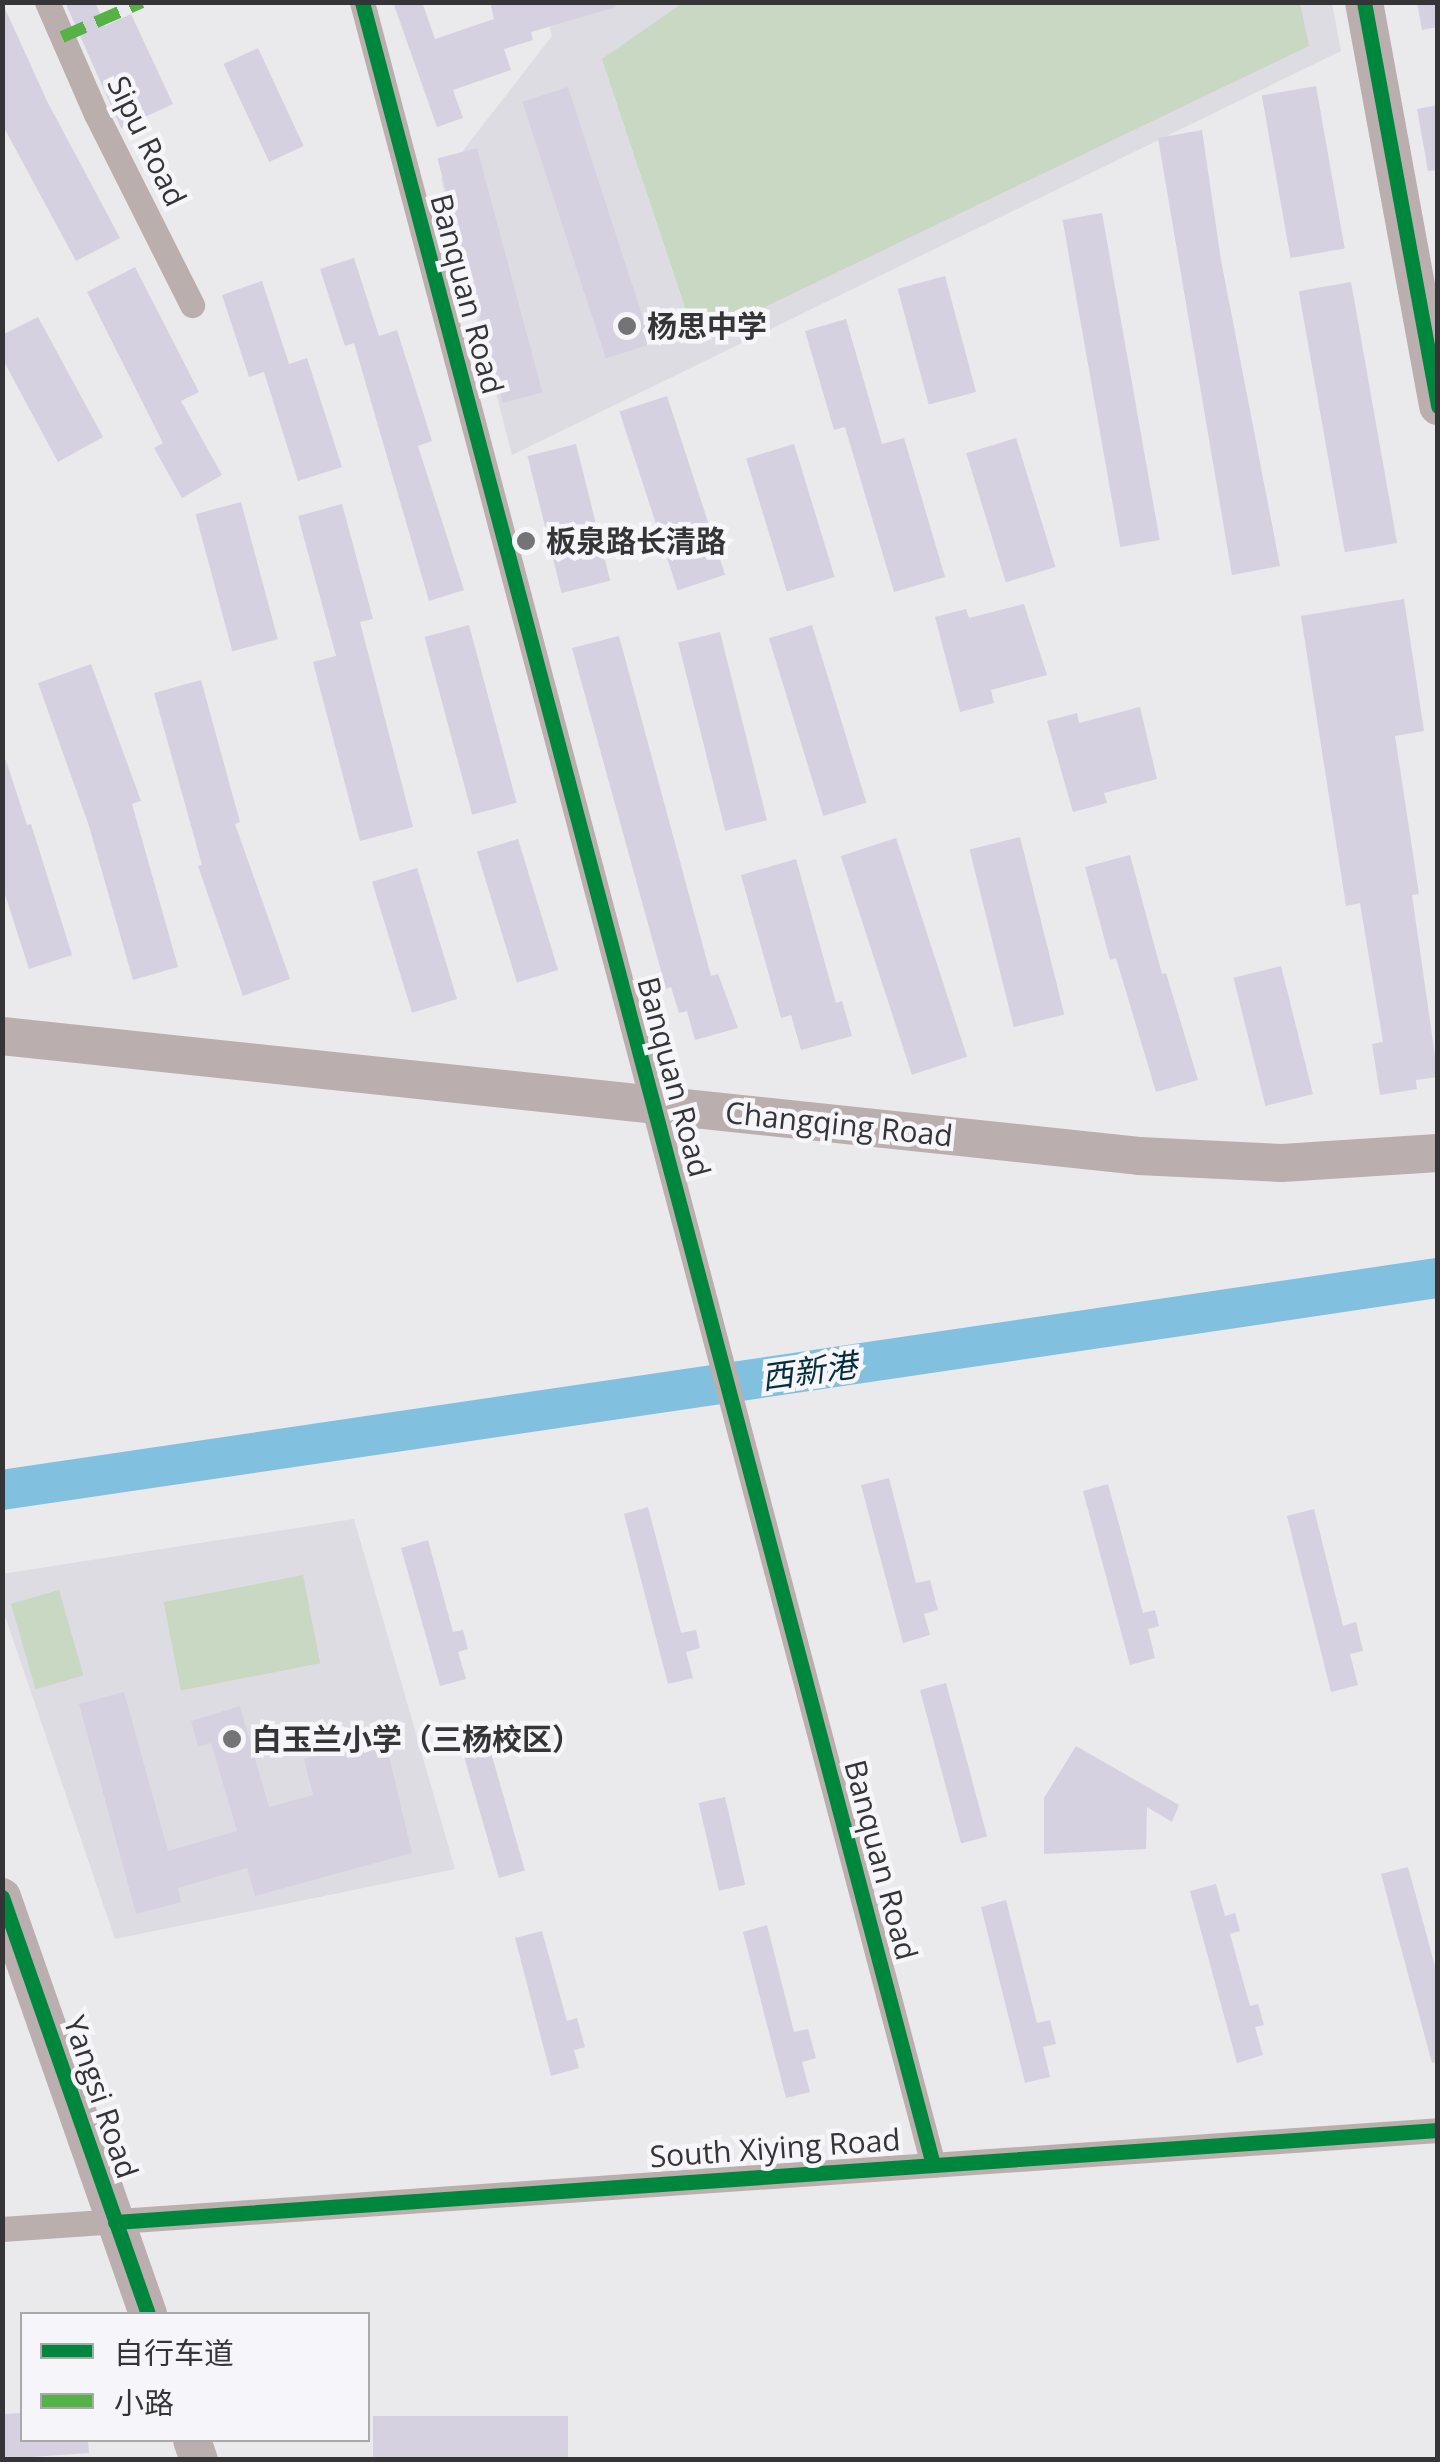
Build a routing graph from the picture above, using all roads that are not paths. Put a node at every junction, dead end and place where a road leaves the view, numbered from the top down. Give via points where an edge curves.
1 (47, 2) edge
2 (362, 2) edge
3 (1364, 2) edge
4 (192, 305) dead end
5 (1438, 406) edge
6 (2, 1036) edge
7 (652, 1104) junction
8 (1438, 1153) edge
9 (2, 1896) edge
10 (1438, 2130) edge
11 (933, 2165) junction
12 (115, 2222) junction
13 (2, 2229) edge
14 (147, 2312) edge

1 - 4 street, Sipu Road
2 - 7 street, Banquan Road
3 - 5 main road
6 - 7 main road, Changqing Road
7 - 8 main road, Changqing Road via 1210,1161
7 - 11 street, Banquan Road
9 - 12 main road, Yangsi Road
10 - 11 street, South Xiying Road
11 - 12 street, South Xiying Road
12 - 13 street, South Xiying Road
12 - 14 main road, Yangsi Road

